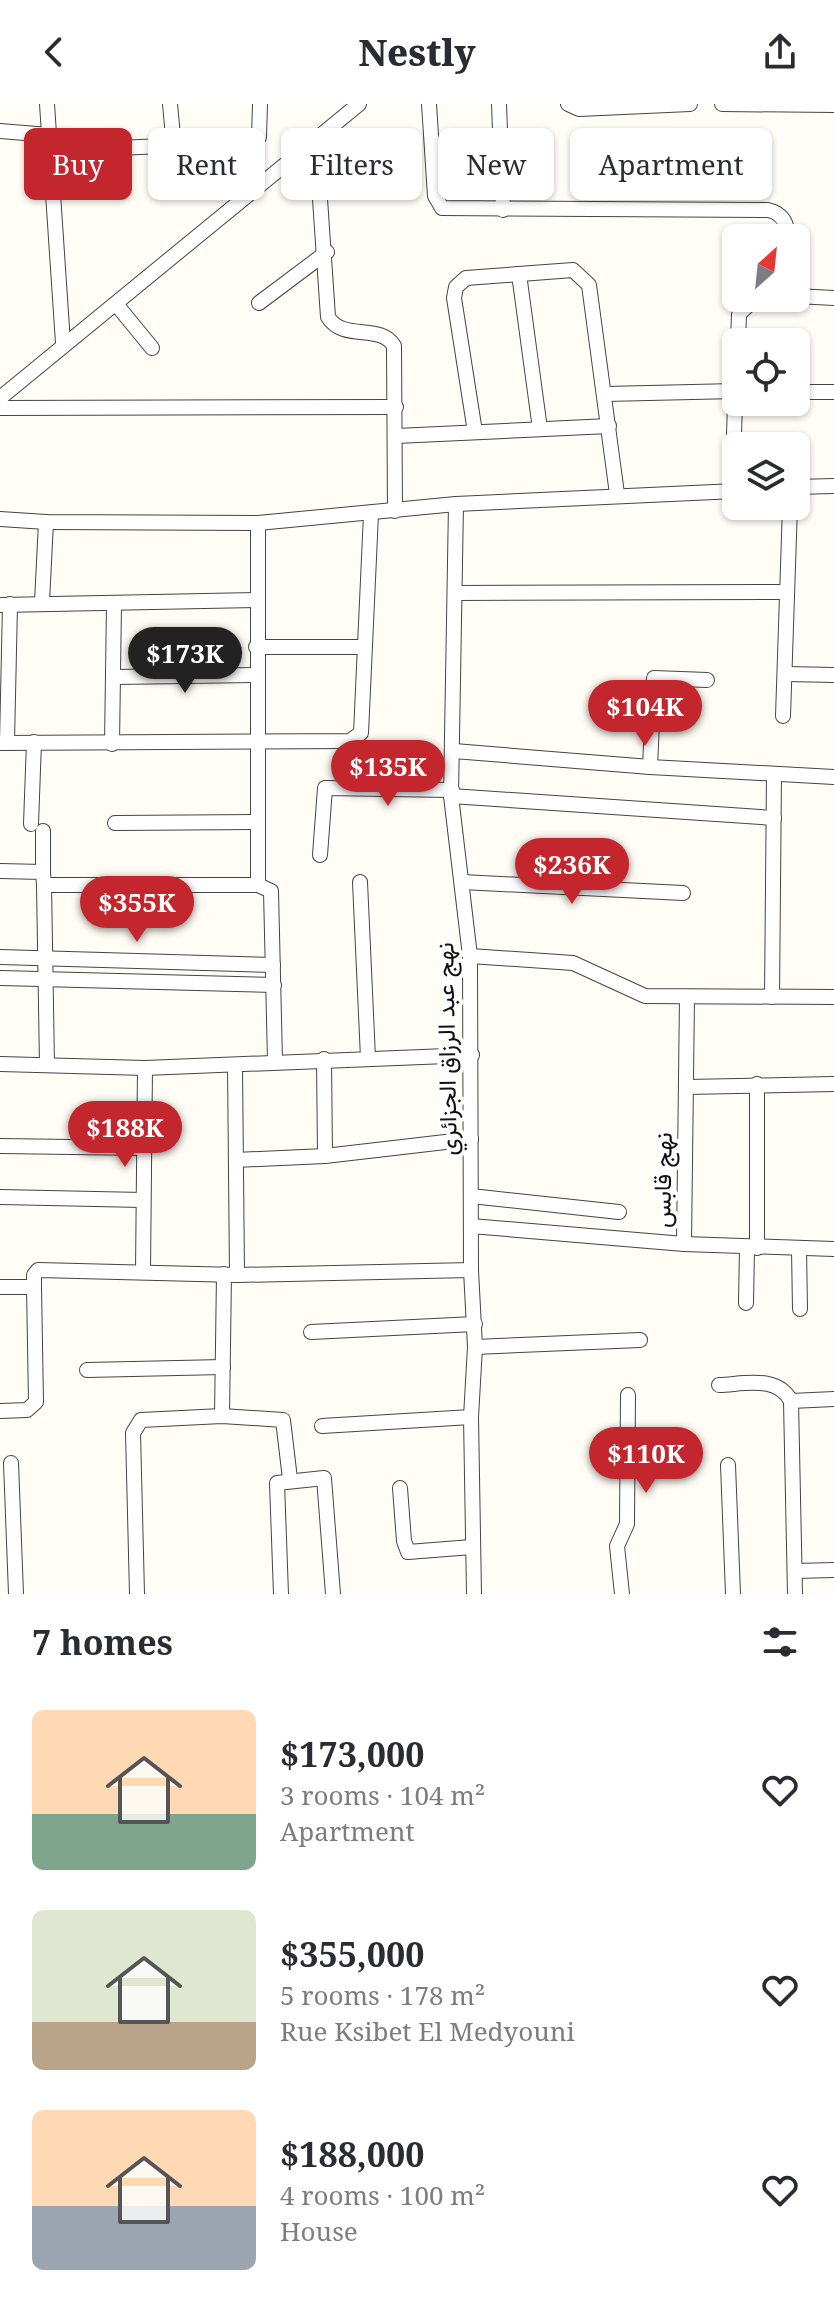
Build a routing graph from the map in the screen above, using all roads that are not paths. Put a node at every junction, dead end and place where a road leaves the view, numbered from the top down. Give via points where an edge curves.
1 (47, 104) edge
2 (170, 104) edge
3 (260, 104) edge
4 (359, 104) edge
5 (429, 104) edge
6 (499, 104) edge
7 (568, 104) edge
8 (690, 104) edge
9 (722, 104) edge
10 (834, 105) edge
11 (49, 128) edge
12 (172, 128) edge
13 (259, 128) edge
14 (330, 128) edge
15 (0, 131) edge
16 (24, 133) edge
17 (281, 169) edge
18 (53, 200) edge
19 (322, 200) edge
20 (503, 210) junction
21 (785, 224) edge
22 (327, 252) junction
23 (519, 274) junction
24 (810, 297) edge
25 (834, 298) edge
26 (259, 303) dead end
27 (116, 304) junction
28 (63, 343) junction
29 (152, 348) dead end
30 (722, 391) edge
31 (810, 392) edge
32 (834, 392) edge
33 (605, 394) junction
34 (0, 398) edge
35 (396, 407) junction
36 (0, 408) edge
37 (609, 426) junction
38 (540, 429) junction
39 (475, 432) junction
40 (396, 436) junction
41 (834, 486) edge
42 (810, 487) edge
43 (722, 491) edge
44 (617, 494) junction
45 (456, 504) junction
46 (395, 511) junction
47 (371, 514) junction
48 (0, 519) edge
49 (790, 520) edge
50 (46, 522) junction
51 (258, 523) junction
52 (787, 592) junction
53 (456, 593) junction
54 (256, 600) junction
55 (42, 602) junction
56 (5, 604) edge
57 (114, 604) junction
58 (256, 647) junction
59 (364, 647) junction
60 (786, 674) junction
61 (257, 675) junction
62 (834, 675) edge
63 (114, 677) junction
64 (707, 680) dead end
65 (783, 716) dead end
66 (34, 742) junction
67 (4, 743) edge
68 (255, 743) junction
69 (112, 744) junction
70 (454, 751) junction
71 (650, 767) junction
72 (774, 774) junction
73 (834, 777) edge
74 (452, 793) junction
75 (774, 818) junction
76 (256, 822) junction
77 (115, 823) dead end
78 (320, 855) dead end
79 (0, 871) edge
80 (44, 878) junction
81 (360, 882) dead end
82 (462, 882) junction
83 (258, 885) junction
84 (683, 893) dead end
85 (470, 956) junction
86 (0, 957) edge
87 (46, 959) junction
88 (273, 965) junction
89 (0, 978) edge
90 (46, 979) junction
91 (274, 985) junction
92 (687, 997) junction
93 (772, 997) junction
94 (834, 997) edge
95 (472, 1055) junction
96 (368, 1058) junction
97 (324, 1059) junction
98 (275, 1061) junction
99 (0, 1064) edge
100 (47, 1065) junction
101 (235, 1065) junction
102 (145, 1068) junction
103 (757, 1084) junction
104 (834, 1084) edge
105 (686, 1087) junction
106 (471, 1139) junction
107 (0, 1146) edge
108 (144, 1148) junction
109 (325, 1156) junction
110 (236, 1160) junction
111 (471, 1196) junction
112 (0, 1197) edge
113 (143, 1200) junction
114 (619, 1212) dead end
115 (471, 1226) junction
116 (684, 1244) junction
117 (752, 1248) junction
118 (799, 1249) junction
119 (834, 1249) edge
120 (471, 1270) junction
121 (143, 1271) junction
122 (231, 1274) junction
123 (0, 1287) edge
124 (34, 1287) junction
125 (746, 1303) dead end
126 (800, 1309) dead end
127 (475, 1324) junction
128 (311, 1332) dead end
129 (640, 1340) dead end
130 (475, 1347) junction
131 (223, 1367) junction
132 (87, 1370) dead end
133 (719, 1385) dead end
134 (628, 1395) dead end
135 (834, 1399) edge
136 (791, 1401) junction
137 (0, 1411) edge
138 (222, 1416) junction
139 (471, 1417) junction
140 (322, 1426) dead end
141 (11, 1463) dead end
142 (728, 1465) dead end
143 (290, 1479) junction
144 (400, 1488) dead end
145 (472, 1547) junction
146 (834, 1570) edge
147 (795, 1571) junction
148 (16, 1594) edge
149 (137, 1594) edge
150 (281, 1594) edge
151 (333, 1594) edge
152 (474, 1594) edge
153 (622, 1594) edge
154 (733, 1594) edge
155 (795, 1594) edge

1 - 11 street
2 - 12 street
3 - 13 street
4 - 14 street
5 - 20 street via 437,203 450,211
6 - 20 street
7 - 8 street via 579,109
9 - 10 street
15 - 16 street
17 - 27 street
18 - 28 street
19 - 22 street
20 - 21 street via 768,210 778,212
22 - 26 street
22 - 35 street via 330,321 341,330 393,342
23 - 33 street via 573,270 589,285
23 - 38 street
23 - 39 street via 466,278 456,287
24 - 25 street
27 - 28 street
27 - 29 street
28 - 34 street
30 - 33 street
31 - 32 street
33 - 37 street
35 - 36 street
35 - 40 street
37 - 38 street
37 - 44 street
38 - 39 street
39 - 40 street
40 - 46 street
41 - 42 street
43 - 44 street
44 - 45 street
45 - 46 street
45 - 53 street, نهج عبد الرزاق الجزائري
46 - 47 street
47 - 51 street
47 - 59 street
48 - 50 street
49 - 52 street
50 - 51 street
50 - 55 street
51 - 54 street
52 - 53 street
52 - 60 street
53 - 70 street, نهج عبد الرزاق الجزائري
54 - 57 street
54 - 58 street
55 - 56 street
55 - 57 street
56 - 67 street
57 - 63 street
58 - 59 street
58 - 61 street
59 - 68 street via 359,736 350,741
60 - 62 street
60 - 65 street
61 - 63 street
61 - 68 street
63 - 69 street
64 - 71 street via 654,678
66 - 67 street
66 - 69 street
66 - 80 street
68 - 69 street
68 - 76 street
70 - 71 street
70 - 74 street, نهج عبد الرزاق الجزائري
71 - 72 street
72 - 73 street
72 - 75 street
74 - 75 street
74 - 78 street via 325,788
74 - 82 street, نهج عبد الرزاق الجزائري
75 - 93 street
76 - 77 street
76 - 83 street
79 - 80 street
80 - 83 street
80 - 87 street
81 - 96 street
82 - 84 street
82 - 85 street, نهج عبد الرزاق الجزائري
83 - 88 street via 271,891
85 - 92 street via 573,963 636,995
85 - 95 street, نهج عبد الرزاق الجزائري
86 - 87 street
87 - 88 street
87 - 90 street
88 - 91 street
89 - 90 street
90 - 91 street
90 - 100 street
91 - 98 street
92 - 93 street
92 - 105 street, نهج قابس
93 - 94 street
95 - 96 street
95 - 106 street, نهج عبد الرزاق الجزائري
96 - 97 street
97 - 98 street
97 - 109 street
98 - 101 street
99 - 100 street
100 - 102 street
101 - 102 street
101 - 110 street
102 - 108 street
103 - 104 street
103 - 105 street
103 - 117 street
105 - 116 street, نهج قابس
106 - 109 street
106 - 111 street, نهج عبد الرزاق الجزائري
107 - 108 street
108 - 113 street
109 - 110 street
110 - 122 street
111 - 114 street
111 - 115 street, نهج عبد الرزاق الجزائري
112 - 113 street
113 - 121 street
115 - 116 street, نهج قابس
115 - 120 street, نهج عبد الرزاق الجزائري
116 - 117 street
117 - 118 street
117 - 125 street
118 - 119 street
118 - 126 street
120 - 122 street
120 - 127 street, نهج عبد الرزاق الجزائري
121 - 122 street
121 - 124 street via 38,1270
122 - 131 street
123 - 124 street
124 - 137 street via 36,1402 27,1410
127 - 128 street
127 - 130 street, نهج عبد الرزاق الجزائري
129 - 130 street
130 - 139 street, نهج عبد الرزاق الجزائري
131 - 132 street
131 - 138 street
133 - 136 street via 774,1384 785,1389
134 - 153 street via 627,1524 617,1546
135 - 136 street
136 - 147 street
138 - 143 street via 283,1420
138 - 149 street via 141,1420 135,1425
139 - 140 street
139 - 145 street, نهج عبد الرزاق الجزائري
141 - 148 street
142 - 154 street
143 - 150 street via 277,1483 276,1491
143 - 151 street via 326,1480
144 - 145 street via 408,1552
145 - 152 street, نهج عبد الرزاق الجزائري
146 - 147 street
147 - 155 street

